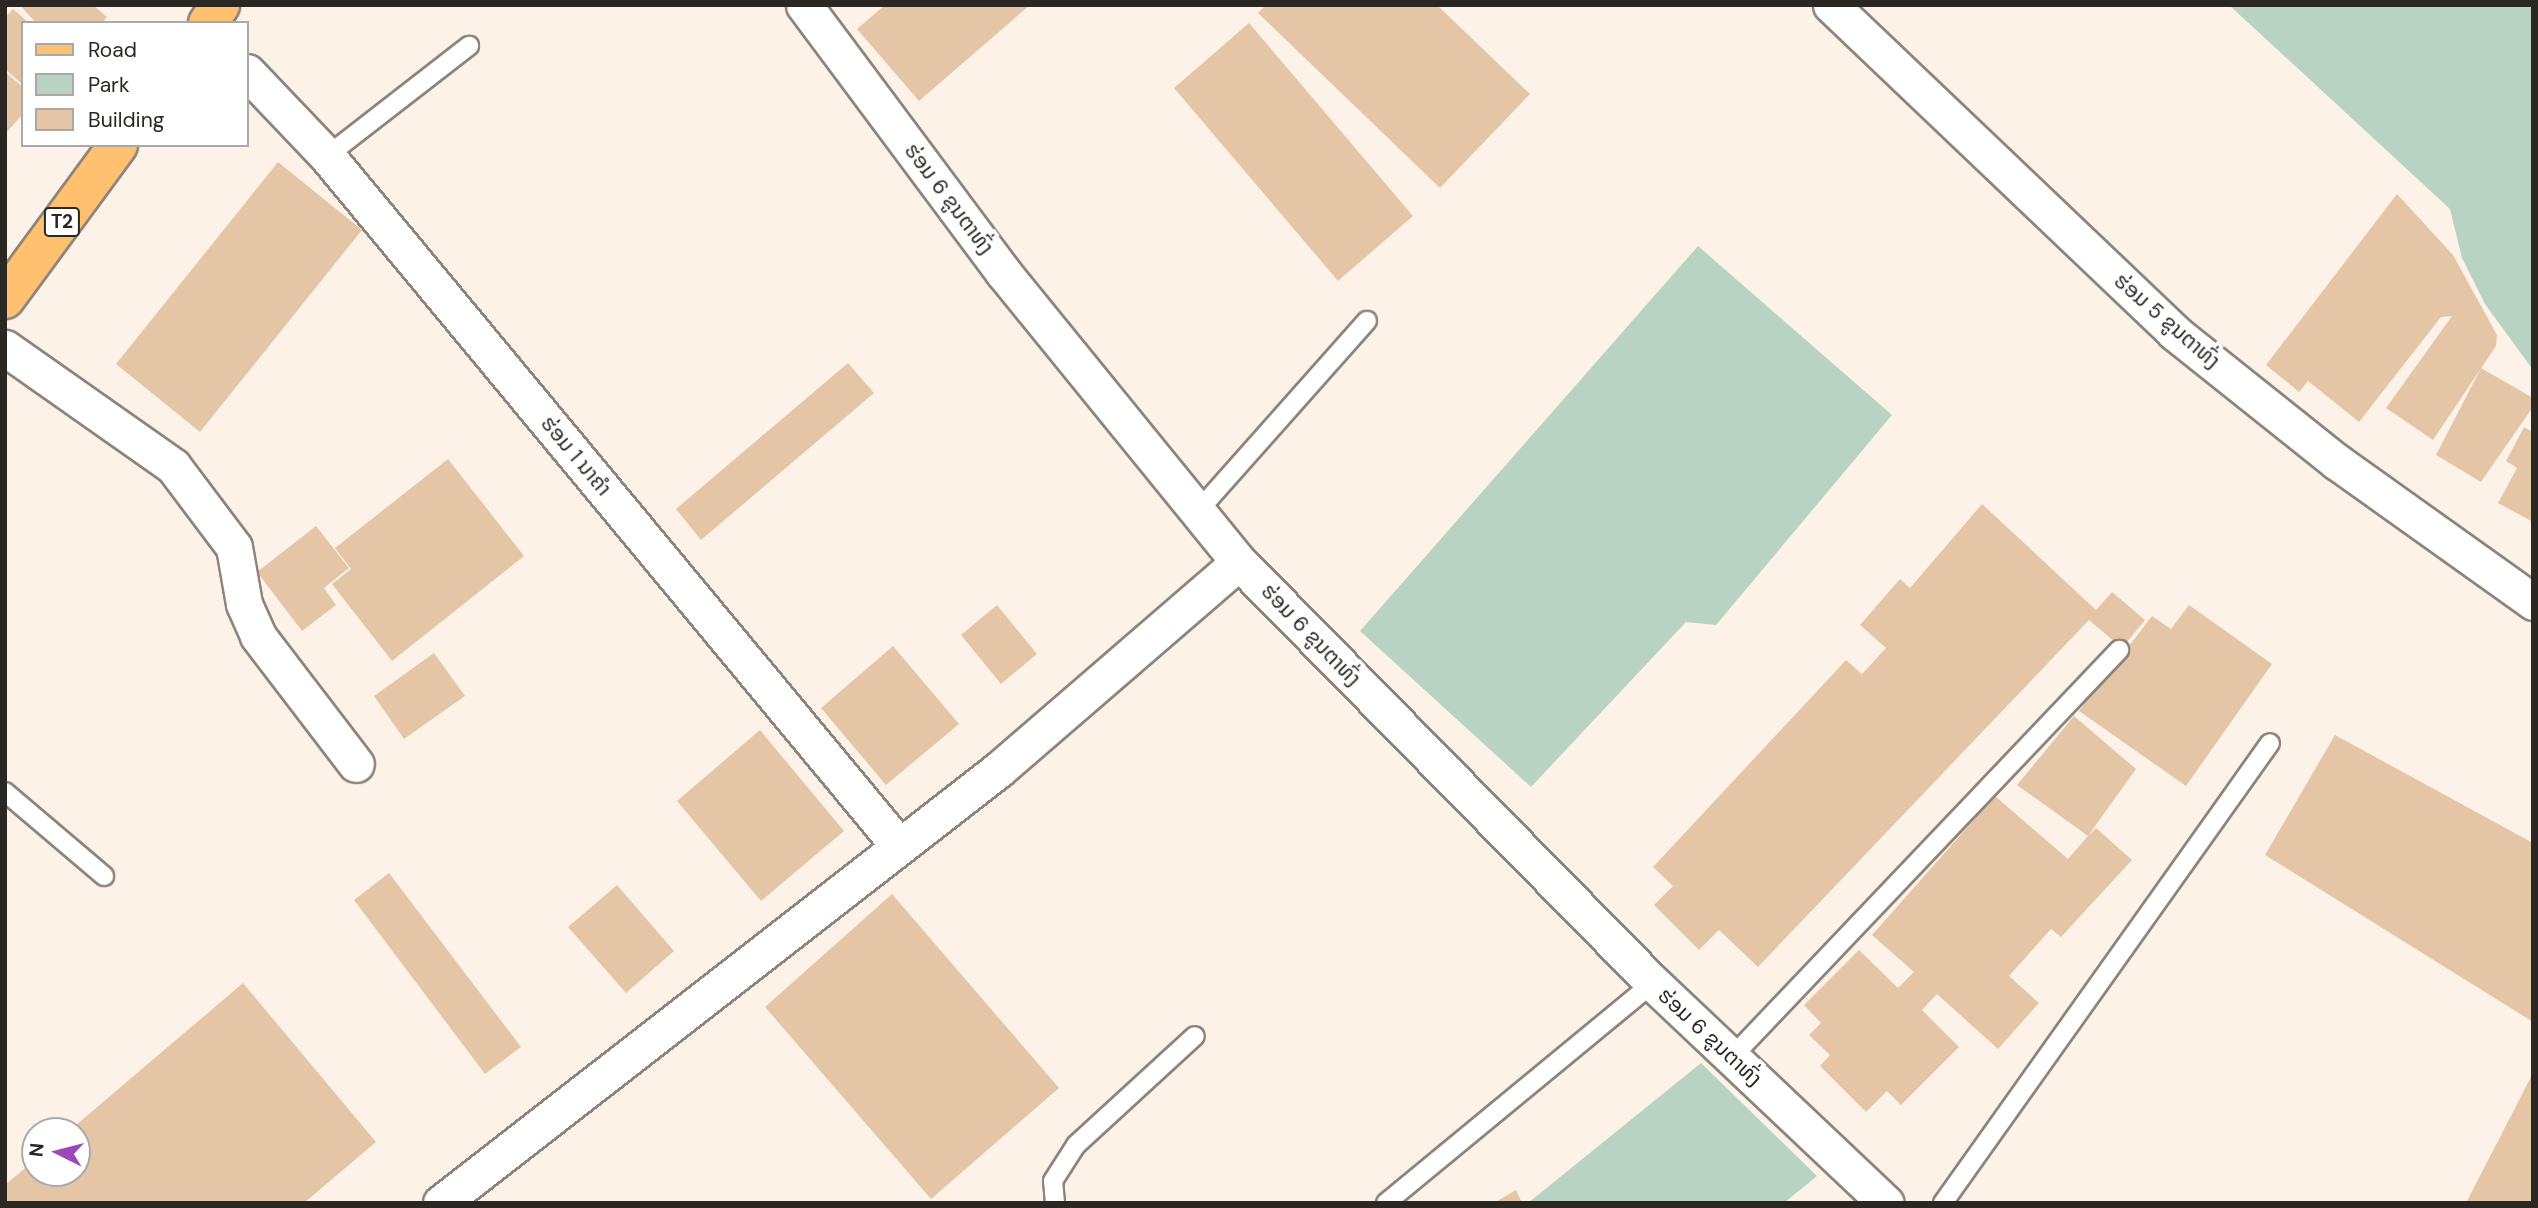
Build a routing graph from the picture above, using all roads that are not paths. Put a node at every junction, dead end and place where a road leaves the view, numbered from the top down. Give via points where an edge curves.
1 (220, 5) edge
2 (804, 5) edge
3 (1831, 5) edge
4 (209, 21) edge
5 (469, 46) dead end
6 (248, 73) edge
7 (117, 147) edge
8 (327, 156) junction
9 (5, 299) edge
10 (1367, 321) dead end
11 (5, 348) edge
12 (1199, 510) junction
13 (1239, 562) junction
14 (2533, 603) edge
15 (2119, 650) dead end
16 (2270, 743) dead end
17 (356, 764) dead end
18 (5, 792) edge
19 (899, 846) junction
20 (104, 876) dead end
21 (1653, 983) junction
22 (1195, 1036) dead end
23 (1732, 1057) junction
24 (441, 1203) edge
25 (1055, 1203) edge
26 (1386, 1203) edge
27 (1886, 1203) edge
28 (1943, 1203) edge

1 - 4 main road
2 - 12 street, ຮ່ອມ 6 ຂູນຕາທົ່ງ via 1003,272
3 - 14 street, ຮ່ອມ 5 ຂູນຕາທົ່ງ via 2174,332 2337,462
5 - 8 lane
6 - 8 street, ຮ່ອມ 1 ນາຄຳ
7 - 9 main road, T2
8 - 19 street, ຮ່ອມ 1 ນາຄຳ
10 - 12 lane
11 - 17 street via 173,466 234,547 244,604 257,636
12 - 13 street, ຮ່ອມ 6 ຂູນຕາທົ່ງ
13 - 19 street via 998,770
13 - 21 street, ຮ່ອມ 6 ຂູນຕາທົ່ງ
15 - 23 lane
16 - 28 lane
18 - 20 lane
19 - 24 street
21 - 23 street, ຮ່ອມ 6 ຂູນຕາທົ່ງ
21 - 26 lane
22 - 25 lane via 1076,1145 1053,1181
23 - 27 street, ຮ່ອມ 6 ຂູນຕາທົ່ງ

